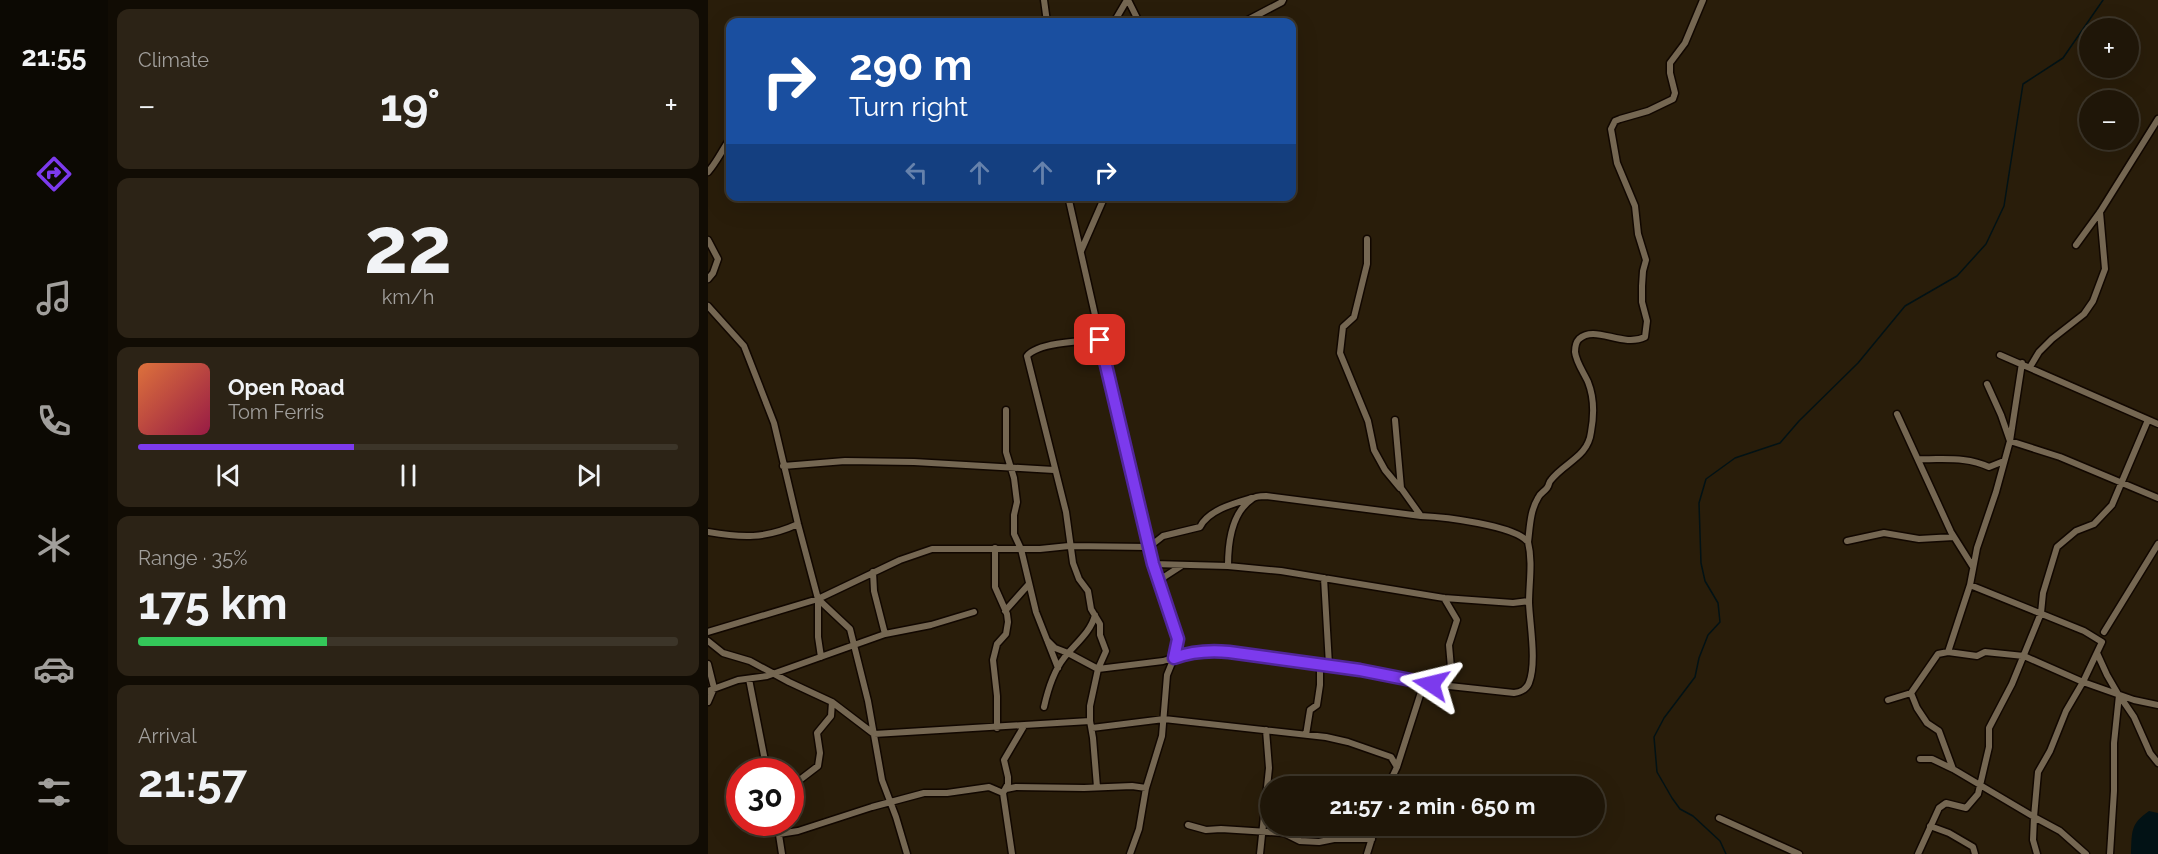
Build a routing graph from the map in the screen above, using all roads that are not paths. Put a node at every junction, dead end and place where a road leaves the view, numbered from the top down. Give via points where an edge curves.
1 (1044, 0) edge
2 (1128, 0) edge
3 (1283, 0) edge
4 (1703, 0) edge
5 (1046, 18) edge
6 (1117, 18) edge
7 (1137, 18) edge
8 (1252, 18) edge
9 (2158, 119) edge
10 (726, 144) edge
11 (708, 172) edge
12 (1069, 201) edge
13 (1103, 201) edge
14 (2100, 212) junction
15 (1367, 239) dead end
16 (708, 240) edge
17 (2076, 245) dead end
18 (1081, 251) junction
19 (708, 279) edge
20 (708, 306) edge
21 (1100, 340) junction
22 (2000, 354) dead end
23 (2022, 363) junction
24 (2030, 367) junction
25 (1987, 384) dead end
26 (1006, 410) dead end
27 (1897, 414) dead end
28 (1395, 420) dead end
29 (2148, 420) junction
30 (2158, 424) edge
31 (2010, 441) junction
32 (1918, 459) junction
33 (2004, 461) junction
34 (783, 466) junction
35 (1011, 467) junction
36 (1054, 470) junction
37 (2123, 483) junction
38 (1401, 488) junction
39 (1252, 498) junction
40 (2158, 498) edge
41 (1421, 516) junction
42 (798, 524) junction
43 (708, 532) edge
44 (1954, 537) junction
45 (1847, 541) dead end
46 (1528, 542) junction
47 (2158, 544) edge
48 (1069, 546) junction
49 (1149, 547) junction
50 (995, 548) junction
51 (1021, 549) junction
52 (1153, 564) junction
53 (1182, 566) junction
54 (1228, 566) junction
55 (1973, 568) junction
56 (873, 572) junction
57 (1324, 578) junction
58 (1029, 584) junction
59 (1161, 584) junction
60 (1970, 585) junction
61 (1444, 598) junction
62 (818, 599) junction
63 (1529, 601) junction
64 (1005, 611) junction
65 (974, 612) dead end
66 (2041, 613) junction
67 (1095, 614) junction
68 (708, 632) edge
69 (2104, 632) dead end
70 (885, 634) junction
71 (1047, 640) junction
72 (708, 641) edge
73 (854, 646) junction
74 (1948, 652) junction
75 (2097, 652) junction
76 (1068, 653) junction
77 (2024, 656) junction
78 (821, 657) junction
79 (1174, 658) junction
80 (708, 664) edge
81 (1320, 664) junction
82 (1329, 665) junction
83 (1058, 668) junction
84 (1098, 669) junction
85 (774, 674) junction
86 (749, 679) junction
87 (2083, 682) junction
88 (1431, 684) junction
89 (711, 690) edge
90 (1911, 693) junction
91 (2119, 695) junction
92 (1888, 700) dead end
93 (708, 702) edge
94 (832, 702) junction
95 (2158, 706) edge
96 (1044, 707) dead end
97 (1164, 719) junction
98 (1091, 725) junction
99 (1024, 726) junction
100 (997, 728) junction
101 (1266, 730) junction
102 (874, 734) junction
103 (1306, 735) junction
104 (764, 758) edge
105 (1920, 759) dead end
106 (2158, 763) edge
107 (1397, 767) junction
108 (1953, 769) junction
109 (1268, 776) edge
110 (1393, 776) edge
111 (804, 777) edge
112 (1981, 786) junction
113 (1097, 787) junction
114 (1146, 788) junction
115 (1004, 791) junction
116 (891, 802) junction
117 (2034, 817) junction
118 (1719, 818) dead end
119 (1188, 825) dead end
120 (1930, 826) junction
121 (804, 829) edge
122 (1260, 831) edge
123 (779, 836) edge
124 (1261, 836) edge
125 (1290, 836) edge
126 (1373, 836) edge
127 (1372, 839) junction
128 (782, 854) edge
129 (907, 854) edge
130 (1012, 854) edge
131 (1130, 854) edge
132 (1260, 854) edge
133 (1367, 854) edge
134 (1799, 854) edge
135 (1918, 854) edge
136 (1975, 854) edge
137 (2037, 854) edge
138 (2086, 854) edge
139 (2110, 854) edge

1 - 5 street
2 - 6 street
2 - 7 street
3 - 8 street
4 - 46 street via 1685,44 1670,63 1673,99 1615,122 1611,129 1620,171 1635,206 1646,260 1642,286 1645,337 1622,341 1592,333 1576,344 1575,352 1593,404 1592,432 1588,446 1539,495 1532,509
9 - 14 street
10 - 11 street
12 - 18 street
13 - 18 street
14 - 17 street
14 - 24 street via 2105,269 2093,301 2084,314 2039,352
15 - 38 street via 1367,264 1354,317 1343,327 1340,353 1368,421 1374,450
16 - 19 street via 718,260
18 - 21 street
20 - 34 street via 744,346 774,423
21 - 36 street via 1069,342 1034,350 1027,356
21 - 49 street
22 - 23 street
23 - 24 street
23 - 31 street
24 - 29 street
25 - 31 street
26 - 35 street via 1006,452
27 - 32 street
28 - 38 street
29 - 30 street
29 - 37 street
31 - 33 street
31 - 37 street
32 - 33 street via 1964,458 1989,467
32 - 44 street
33 - 55 street
34 - 35 street via 845,461
34 - 42 street
35 - 36 street
35 - 51 street via 1017,502 1014,534
36 - 48 street via 1066,512
37 - 40 street
37 - 66 street via 2112,505 2094,524 2076,531 2057,548
38 - 41 street
39 - 41 street via 1266,496
39 - 49 street via 1215,513 1203,520 1200,527 1163,536
39 - 54 street via 1239,513 1229,535
41 - 46 street via 1516,533
42 - 43 street via 748,538
42 - 62 street
44 - 45 street via 1919,539 1884,533
44 - 55 street
46 - 63 street
47 - 69 street
48 - 49 street
48 - 51 street
48 - 67 street
49 - 52 street
50 - 51 street
50 - 56 street via 932,549
50 - 64 street via 995,586
51 - 58 street
52 - 53 street
52 - 59 street
53 - 54 street
53 - 59 street via 1164,577
54 - 57 street
55 - 60 street
56 - 62 street
56 - 70 street
57 - 61 street
57 - 82 street
58 - 64 street
58 - 71 street
59 - 79 street via 1178,639
60 - 66 street
60 - 74 street
61 - 63 street
61 - 88 street via 1456,620 1449,645 1450,668
62 - 68 street
62 - 73 street via 850,629
62 - 78 street
63 - 88 street via 1532,665 1524,690 1514,693
64 - 100 street via 1006,634 997,644 993,660
65 - 70 street
66 - 75 street via 2102,642
66 - 77 street
67 - 76 street via 1093,624
67 - 84 street via 1106,651
70 - 73 street
71 - 76 street
71 - 83 street
72 - 85 street via 723,653
73 - 78 street
73 - 102 street
74 - 77 street
74 - 90 street via 1938,654
75 - 87 street
75 - 91 street
76 - 83 street
76 - 84 street
77 - 87 street
77 - 112 street via 1989,728
78 - 85 street
79 - 81 street via 1209,650
79 - 84 street
79 - 97 street via 1167,675
80 - 89 street
81 - 82 street
81 - 103 street via 1317,705 1310,710
82 - 88 street
83 - 96 street
84 - 98 street
85 - 86 street
85 - 94 street
86 - 89 street
86 - 104 street
87 - 91 street
87 - 117 street via 2038,772
88 - 107 street via 1422,689
89 - 93 street
90 - 92 street
90 - 108 street via 1927,723 1940,731
91 - 95 street
91 - 106 street
91 - 139 street
94 - 102 street
94 - 111 street via 831,716 817,733 818,766
97 - 98 street
97 - 101 street
97 - 114 street
98 - 99 street
98 - 113 street
99 - 100 street
99 - 115 street via 1005,756 1008,777
100 - 102 street
101 - 103 street
101 - 109 street
102 - 116 street via 882,780
103 - 107 street via 1348,742 1391,757
105 - 108 street via 1932,759
107 - 110 street
108 - 112 street
112 - 117 street
112 - 120 street via 1966,808 1946,803 1939,808
113 - 114 street
113 - 115 street via 1016,787
114 - 131 street
115 - 116 street via 985,787 924,793
115 - 130 street
116 - 121 street
116 - 129 street
117 - 137 street
117 - 138 street via 2060,831
118 - 134 street
119 - 122 street via 1206,830
120 - 135 street
120 - 136 street via 1973,847
123 - 128 street
124 - 132 street
125 - 127 street via 1319,842
126 - 127 street
127 - 133 street

